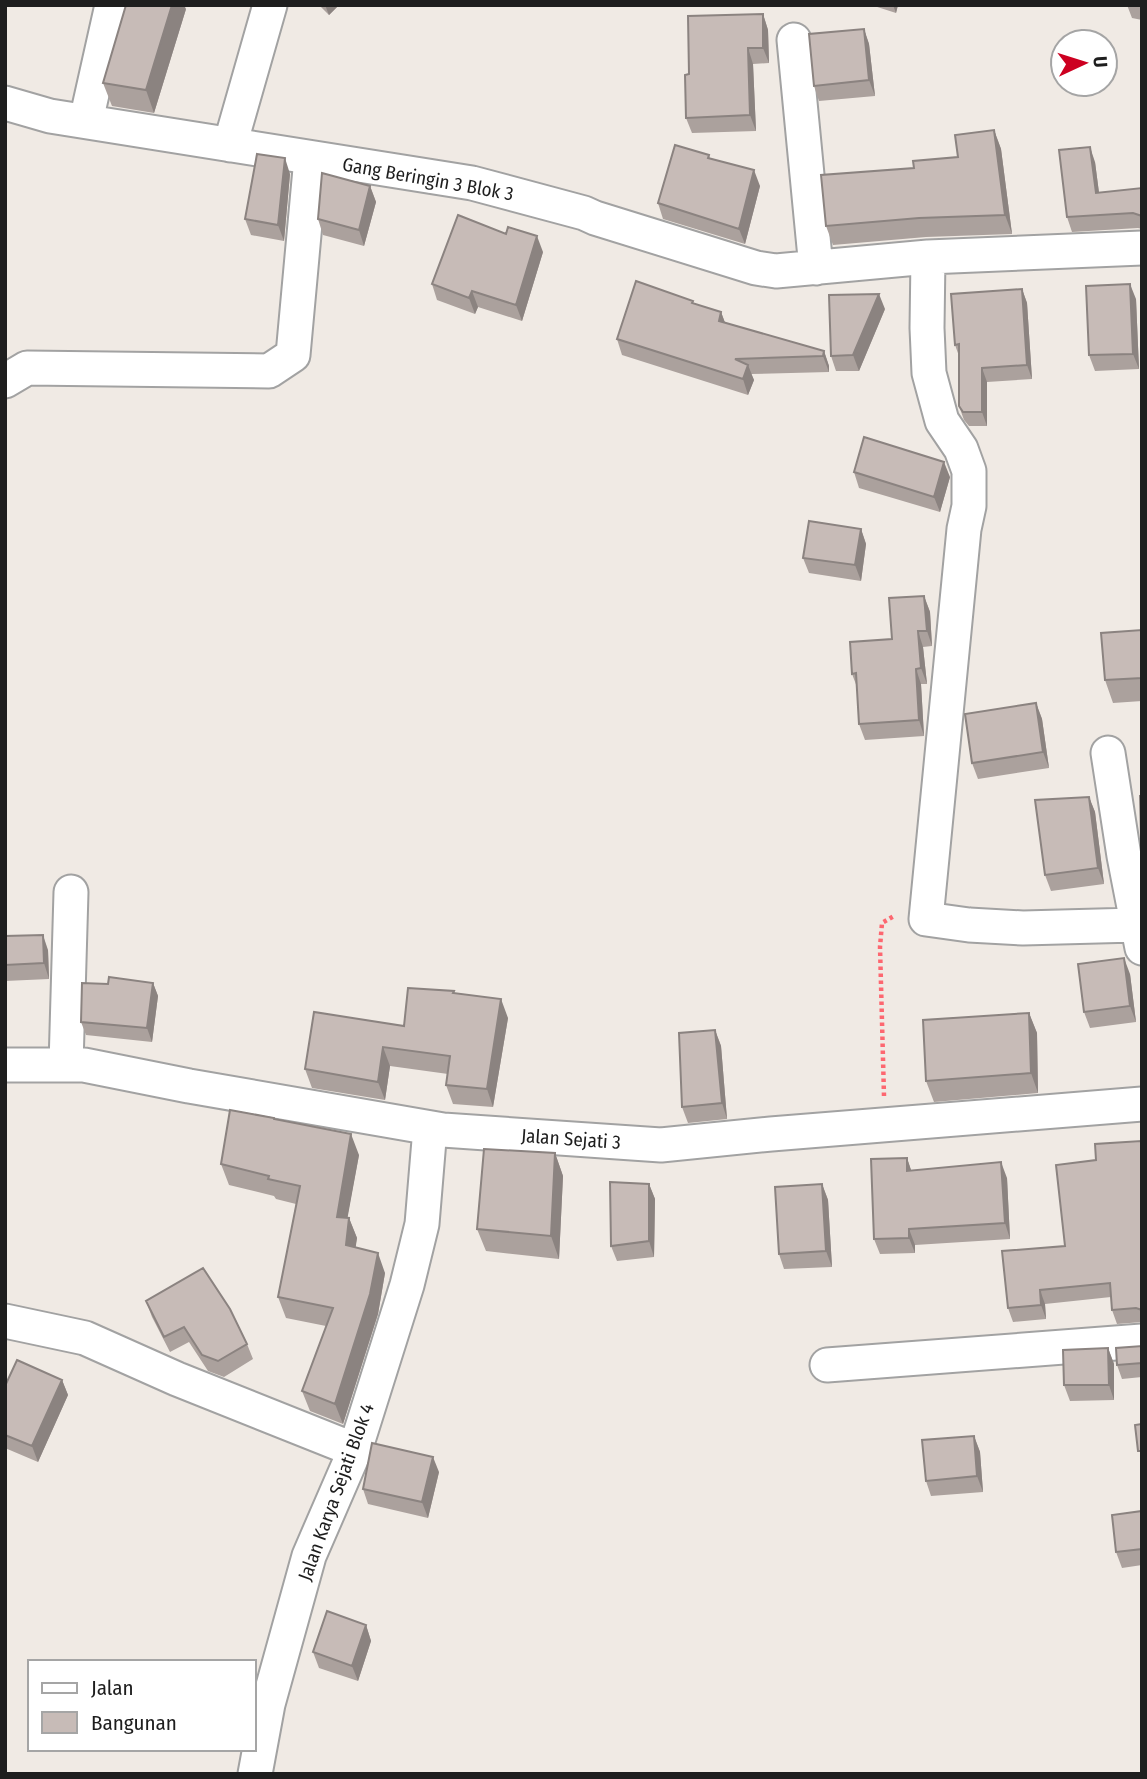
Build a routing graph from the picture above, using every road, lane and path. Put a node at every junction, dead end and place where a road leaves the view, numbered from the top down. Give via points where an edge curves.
1 (112, 5) edge
2 (270, 5) edge
3 (794, 40) dead end
4 (5, 103) edge
5 (86, 121) junction
6 (230, 145) junction
7 (311, 158) junction
8 (1142, 248) edge
9 (928, 257) junction
10 (816, 268) junction
11 (5, 382) edge
12 (1108, 752) dead end
13 (71, 892) dead end
14 (926, 919) junction
15 (1139, 937) edge
16 (5, 1065) edge
17 (66, 1065) junction
18 (1142, 1104) edge
19 (885, 1125) junction
20 (429, 1128) junction
21 (5, 1321) edge
22 (1142, 1341) edge
23 (827, 1365) dead end
24 (355, 1450) junction
25 (255, 1774) edge

1 - 5 street
2 - 6 street
3 - 10 street
4 - 5 street, Gang Beringin 3 Blok 3
5 - 6 street, Gang Beringin 3 Blok 3
6 - 7 street, Gang Beringin 3 Blok 3
7 - 10 street, Gang Beringin 3 Blok 3 via 472,183 756,268
7 - 11 street via 293,355 269,371 27,368
8 - 9 street, Gang Beringin 3 Blok 3
9 - 10 street, Gang Beringin 3 Blok 3
9 - 14 street via 929,373 942,421 969,471 969,506
12 - 15 street
13 - 17 street
14 - 15 street
14 - 19 path via 893,916 882,923
16 - 17 street, Jalan Sejati 3
17 - 20 street, Jalan Sejati 3
18 - 19 street, Jalan Sejati 3
19 - 20 street, Jalan Sejati 3 via 661,1145
20 - 24 street, Jalan Karya Sejati Blok 4 via 422,1224
21 - 24 street via 85,1338
22 - 23 street
24 - 25 street, Jalan Karya Sejati Blok 4 via 310,1556 268,1704

